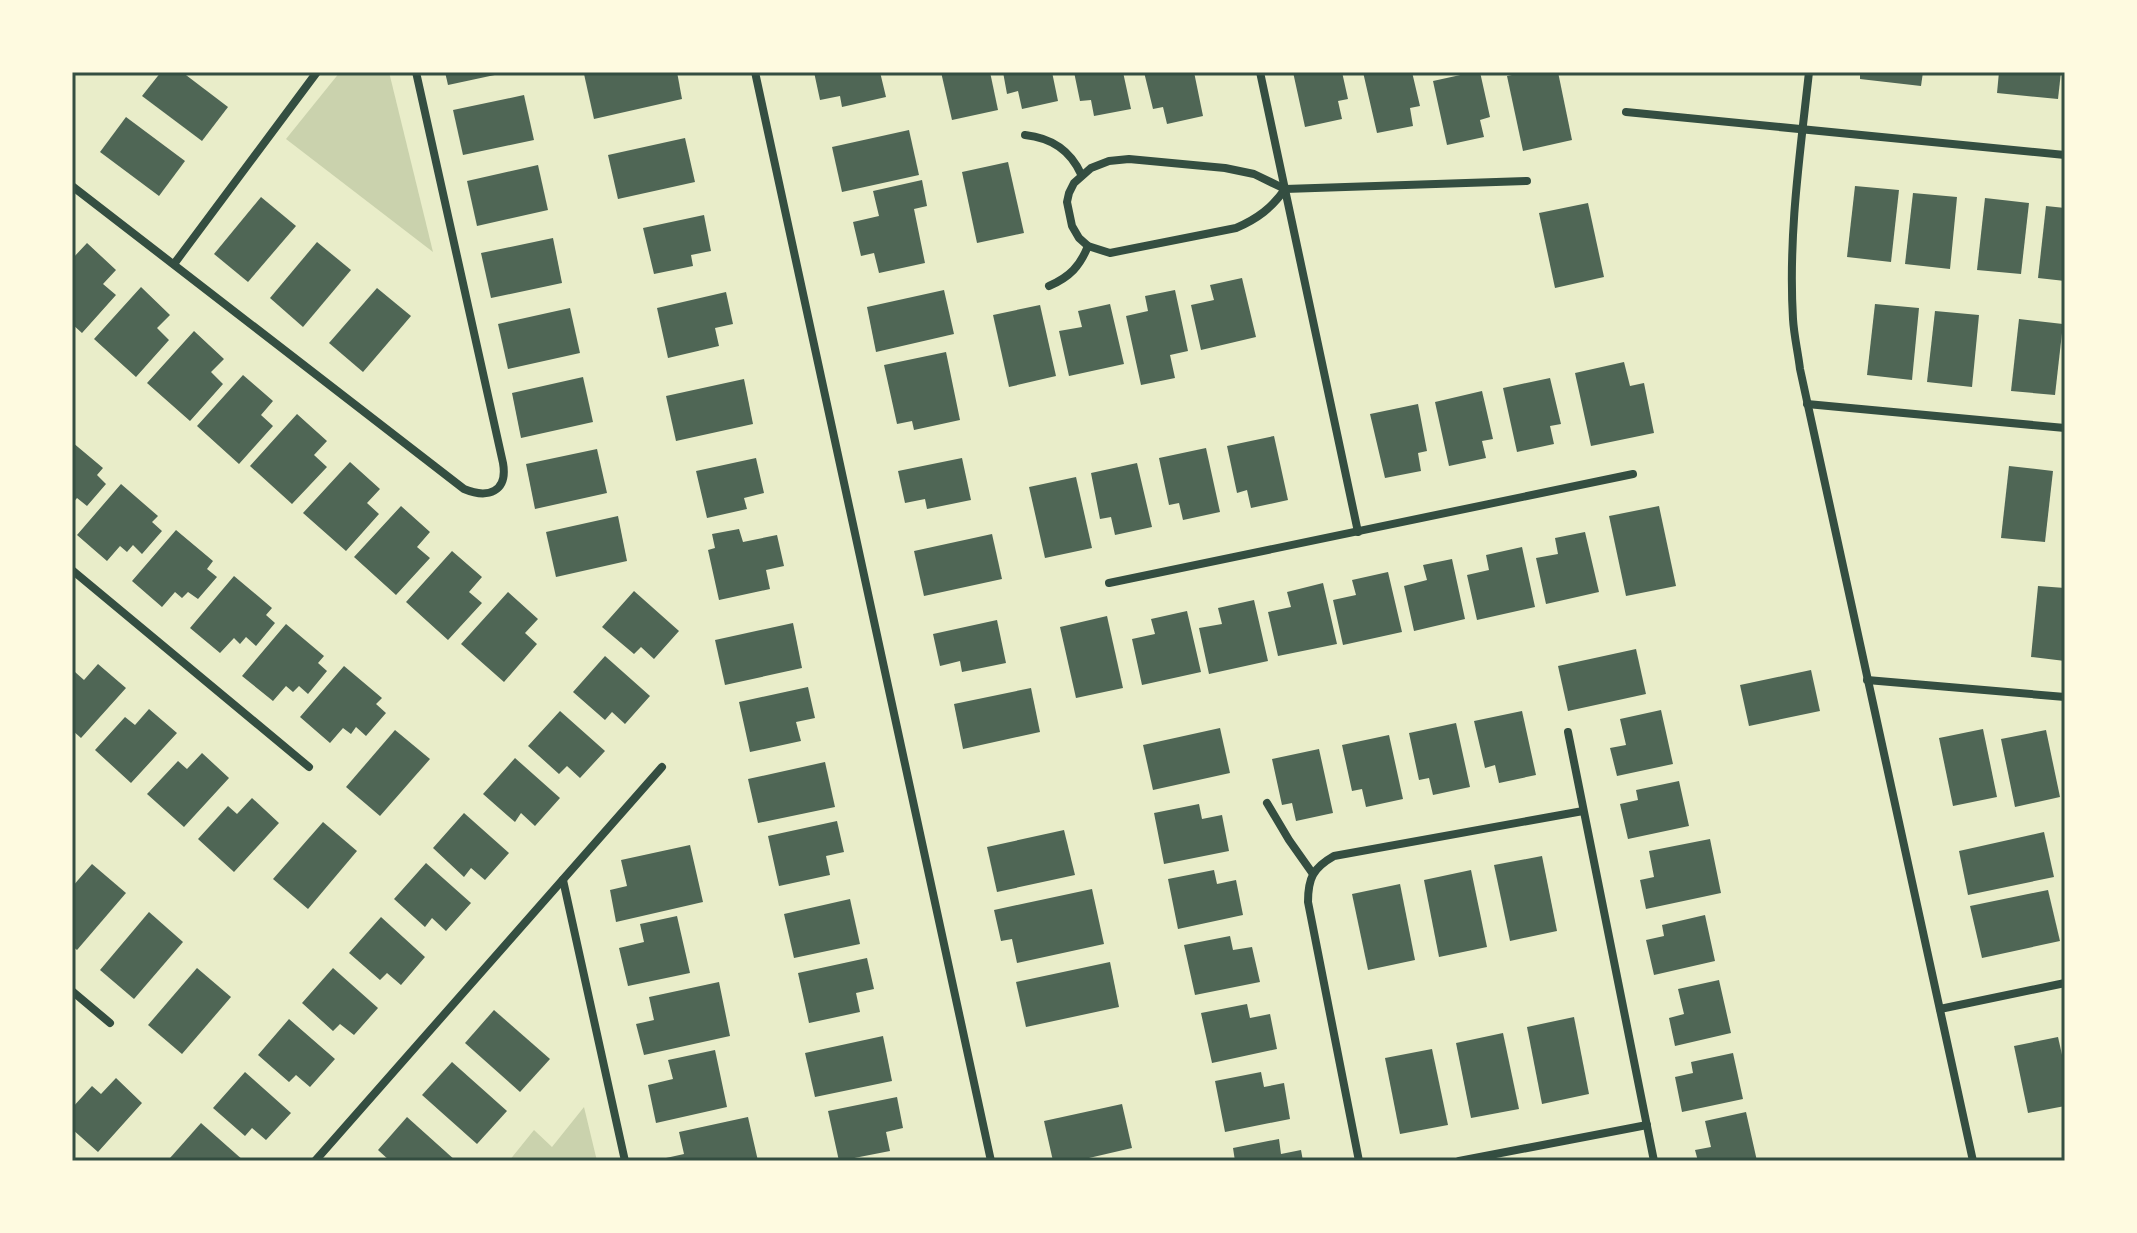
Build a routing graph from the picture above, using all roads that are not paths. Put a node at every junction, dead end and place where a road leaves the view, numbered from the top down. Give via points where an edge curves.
1 (317, 72) edge
2 (416, 72) edge
3 (755, 72) edge
4 (1260, 72) edge
5 (1809, 72) edge
6 (1626, 112) dead end
7 (1803, 129) junction
8 (1025, 135) dead end
9 (2065, 155) edge
10 (1081, 174) junction
11 (1527, 181) dead end
12 (72, 186) edge
13 (1285, 189) junction
14 (1088, 246) junction
15 (174, 264) junction
16 (1049, 286) dead end
17 (1807, 404) junction
18 (2065, 428) edge
19 (1633, 474) dead end
20 (1358, 532) junction
21 (72, 570) edge
22 (1109, 583) dead end
23 (1867, 680) junction
24 (2065, 697) edge
25 (1568, 732) dead end
26 (309, 767) dead end
27 (662, 767) dead end
28 (1267, 803) dead end
29 (1583, 811) junction
30 (1313, 874) junction
31 (563, 880) junction
32 (2065, 983) edge
33 (72, 991) edge
34 (1940, 1009) junction
35 (110, 1023) dead end
36 (1647, 1125) junction
37 (315, 1161) edge
38 (625, 1161) edge
39 (991, 1161) edge
40 (1359, 1161) edge
41 (1459, 1161) edge
42 (1654, 1161) edge
43 (1973, 1161) edge

1 - 15 street
2 - 15 street via 503,463 502,484 494,491 464,489
3 - 39 street
4 - 13 street
5 - 7 street
6 - 7 street
7 - 9 street
7 - 17 street via 1792,273 1793,323
8 - 10 street via 1053,142 1075,161
10 - 13 street via 1109,161 1129,159 1225,168
10 - 14 street via 1067,202 1072,226
11 - 13 street
12 - 15 street
13 - 14 street via 1265,212 1236,228 1110,253
13 - 20 street
14 - 16 street via 1072,273
17 - 18 street
17 - 23 street
19 - 20 street
20 - 22 street
21 - 26 street
23 - 24 street
23 - 34 street
25 - 29 street
27 - 31 street
28 - 30 street
29 - 30 street via 1334,856
29 - 36 street
30 - 40 street via 1308,902
31 - 37 street
31 - 38 street
32 - 34 street
33 - 35 street
34 - 43 street
36 - 41 street
36 - 42 street

